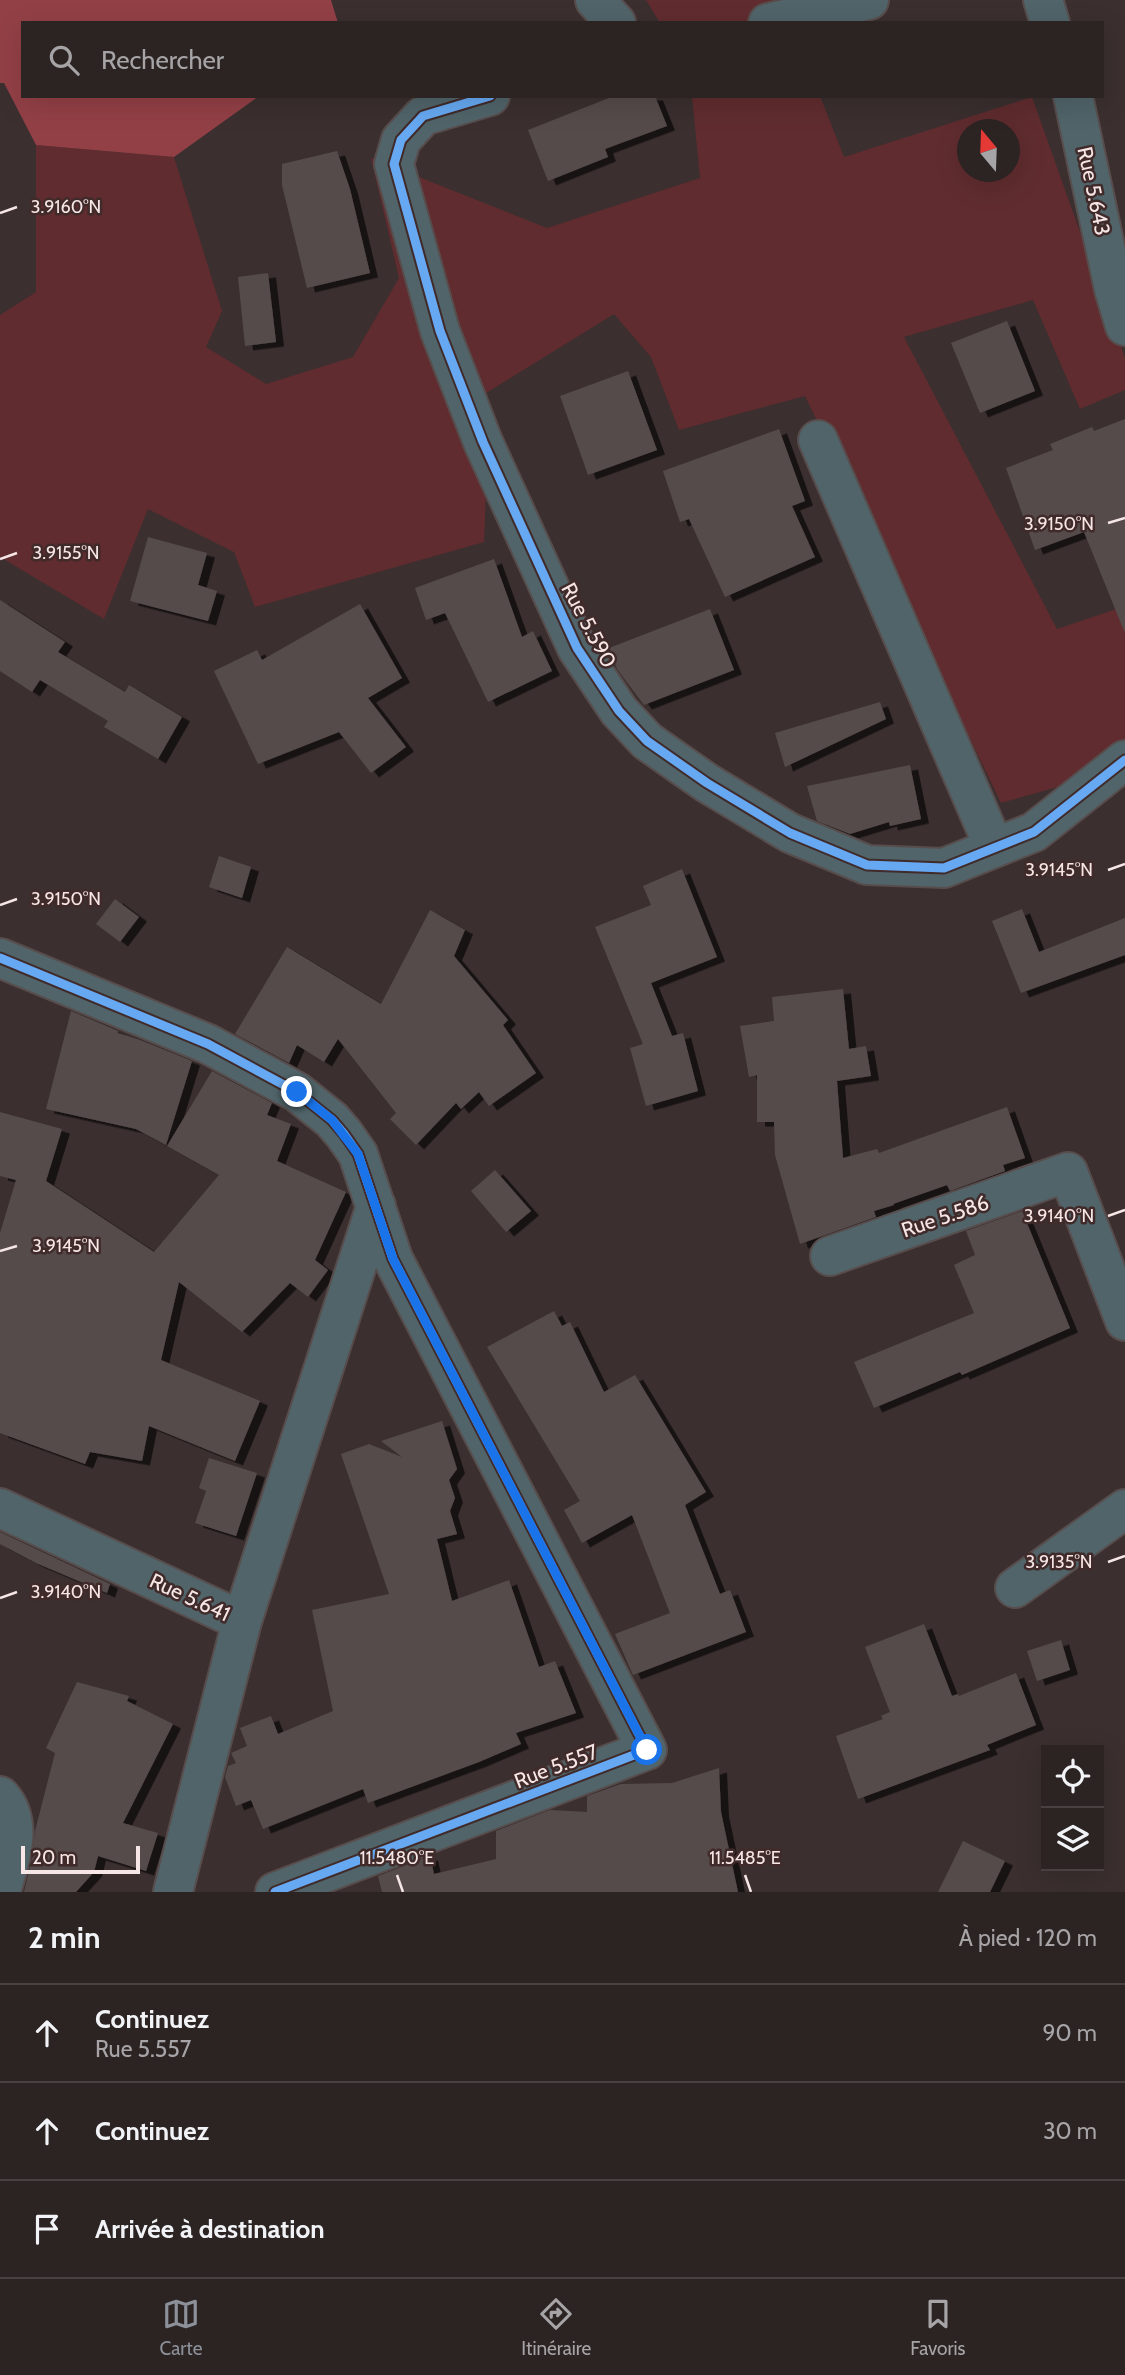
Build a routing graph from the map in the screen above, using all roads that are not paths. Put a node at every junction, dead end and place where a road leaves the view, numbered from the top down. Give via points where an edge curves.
1 (595, 0) edge
2 (869, 0) edge
3 (1043, 0) edge
4 (613, 21) edge
5 (777, 21) edge
6 (1049, 21) edge
7 (483, 98) edge
8 (1073, 98) edge
9 (1125, 326) edge
10 (818, 440) dead end
11 (1125, 760) edge
12 (994, 847) junction
13 (0, 958) edge
14 (376, 1206) junction
15 (830, 1256) dead end
16 (1125, 1321) edge
17 (0, 1508) edge
18 (1125, 1509) edge
19 (1015, 1588) dead end
20 (242, 1621) junction
21 (0, 1796) edge
22 (1, 1892) edge
23 (173, 1892) edge
24 (275, 1892) edge

1 - 4 street
2 - 5 street
3 - 6 street
7 - 12 street, Rue 5.590 via 422,116 401,140 394,164 440,331 483,442 577,648 619,711 647,741 707,783 790,833 867,865 944,868
8 - 9 street, Rue 5.643
10 - 12 street
11 - 12 street, Rue 5.590 via 1034,832
13 - 14 street via 208,1044 297,1092 332,1120 358,1154
14 - 20 street
14 - 24 street, Rue 5.557 via 393,1259 647,1750
15 - 16 street, Rue 5.586 via 1069,1172
17 - 20 street, Rue 5.641
18 - 19 street
20 - 23 street, Rue 5.641
21 - 22 street via 14,1821 13,1849

